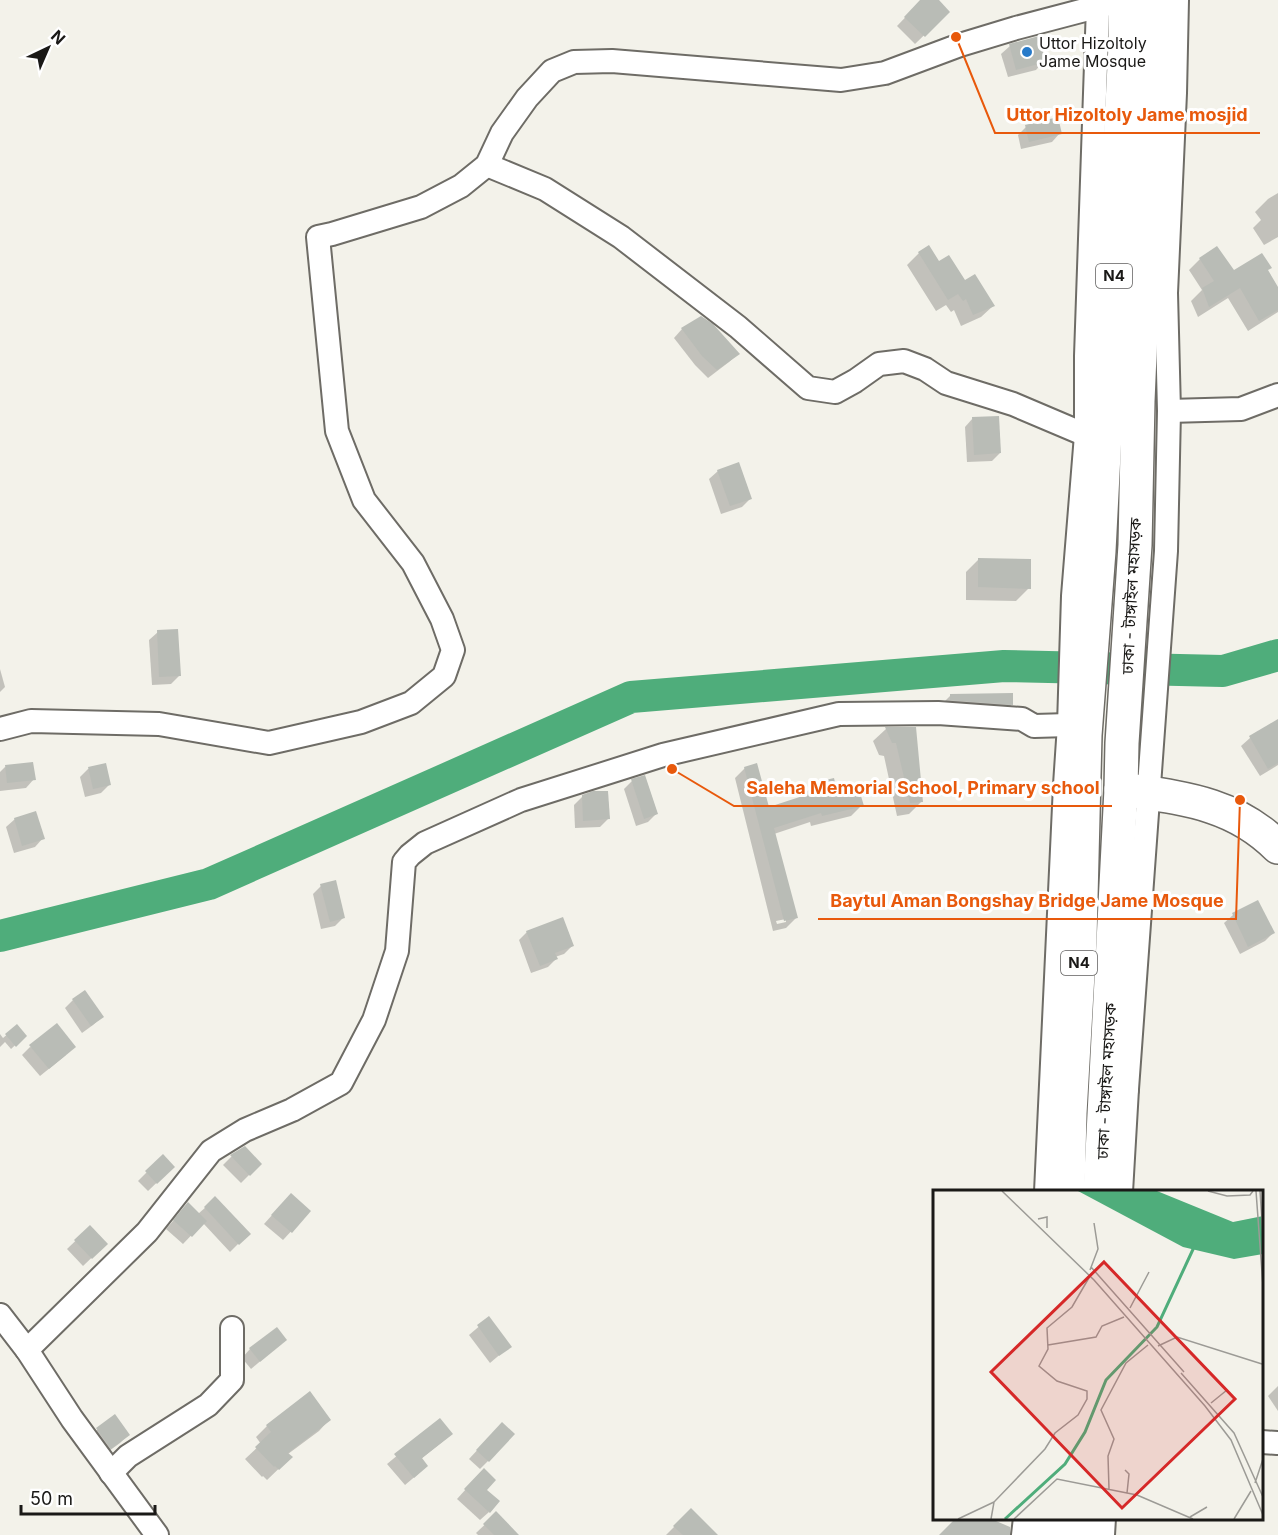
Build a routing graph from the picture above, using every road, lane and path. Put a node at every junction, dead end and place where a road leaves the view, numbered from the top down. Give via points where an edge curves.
1 (1154, 0) edge
2 (1177, 0) edge
3 (1111, 2) edge
4 (487, 165) junction
5 (1278, 395) edge
6 (1169, 411) junction
7 (1086, 435) junction
8 (1150, 548) junction
9 (0, 729) edge
10 (1077, 730) junction
11 (1135, 791) junction
12 (1278, 847) edge
13 (1116, 1083) junction
14 (1046, 1190) edge
15 (1068, 1190) edge
16 (1100, 1190) edge
17 (1120, 1190) edge
18 (0, 1315) edge
19 (232, 1329) dead end
20 (27, 1350) junction
21 (111, 1473) junction
22 (1025, 1520) edge
23 (1049, 1520) edge
24 (1078, 1520) edge
25 (1104, 1520) edge
26 (157, 1535) edge
27 (1023, 1535) edge
28 (1047, 1535) edge
29 (1077, 1535) edge
30 (1102, 1535) edge

1 - 8 highway, ঢাকা - টাঙ্গাইল মহাসড়ক / N4 via 1138,401
2 - 6 street via 1166,293
3 - 4 street via 960,45 885,73 841,80 612,61 574,62 552,71 527,99 502,133
3 - 7 street via 1086,356
3 - 10 highway, ঢাকা - টাঙ্গাইল মহাসড়ক / N4 via 1125,46 1118,198 1099,551
4 - 7 street via 545,189 621,237 738,327 808,388 835,392 879,364 904,361 946,383 1013,404
4 - 9 street via 461,186 421,207 318,237 337,432 364,500 413,564 442,619 453,650 444,676 411,703 361,722 269,743 159,724 31,721
5 - 6 street via 1241,409
6 - 8 street
7 - 10 street via 1073,596
8 - 11 street via 1156,703
8 - 11 highway, ঢাকা - টাঙ্গাইল মহাসড়ক / N4 via 1122,742
10 - 14 street via 1065,785
10 - 15 highway, N4 via 1080,939
10 - 20 street via 1034,726 1022,719 938,713 839,714 663,755 521,800 425,843 404,862 397,951 374,1020 340,1083 211,1151 147,1232
11 - 12 highway via 1216,807 1255,826
11 - 13 highway, ঢাকা - টাঙ্গাইল মহাসড়ক / N4
13 - 16 highway, ঢাকা - টাঙ্গাইল মহাসড়ক / N4
13 - 17 street
18 - 20 street
19 - 21 street via 232,1380 208,1406 128,1456
20 - 21 street
21 - 26 street
22 - 27 street
23 - 28 highway
24 - 29 highway
25 - 30 street

